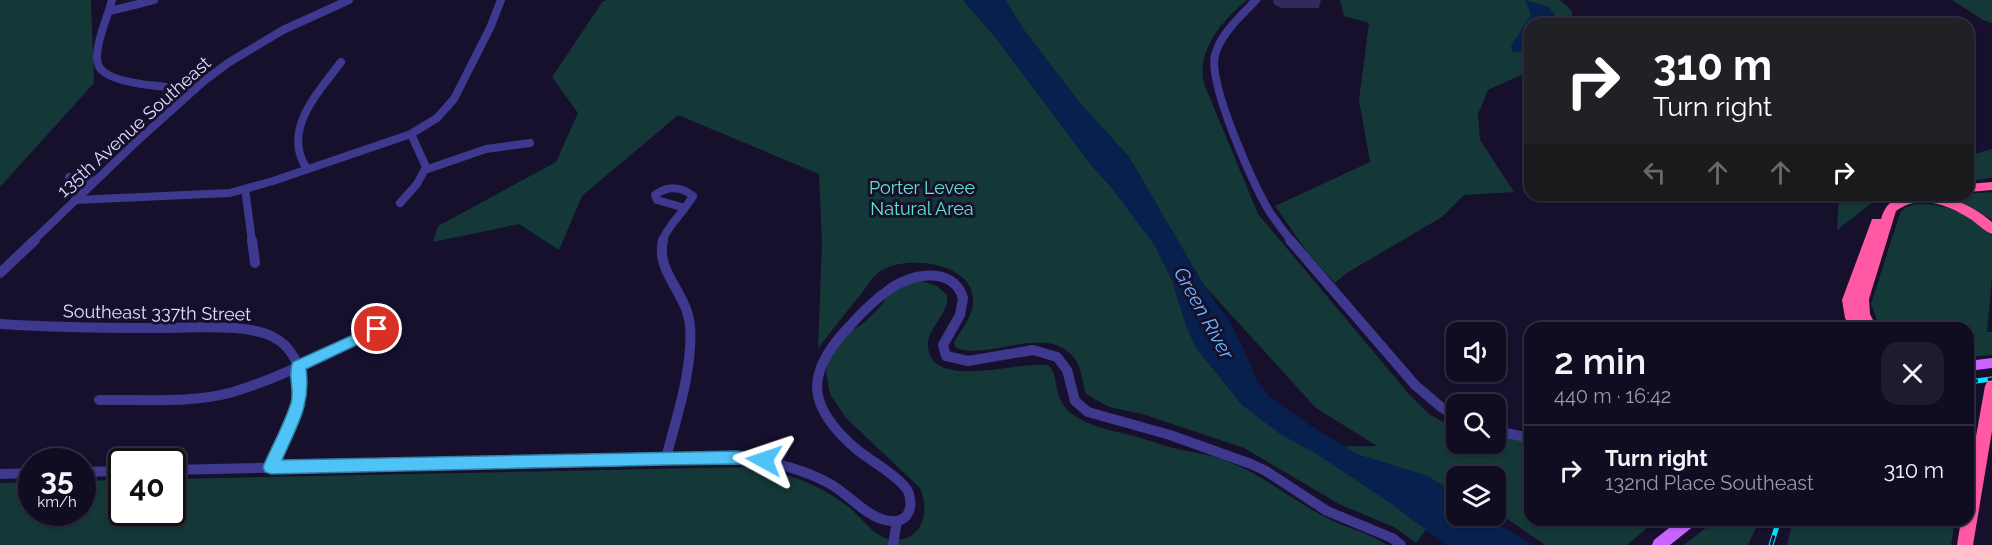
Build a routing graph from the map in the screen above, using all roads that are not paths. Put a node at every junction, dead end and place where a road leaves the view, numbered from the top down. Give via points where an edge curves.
1 (112, 0) edge
2 (154, 0) edge
3 (349, 0) edge
4 (501, 0) edge
5 (1256, 0) edge
6 (110, 11) junction
7 (341, 62) dead end
8 (195, 89) junction
9 (411, 134) junction
10 (530, 143) dead end
11 (307, 169) junction
12 (425, 170) junction
13 (69, 177) dead end
14 (95, 181) junction
15 (1992, 186) edge
16 (1974, 188) edge
17 (245, 189) junction
18 (75, 200) junction
19 (1888, 201) edge
20 (1899, 201) edge
21 (1940, 201) edge
22 (400, 203) dead end
23 (685, 208) dead end
24 (1992, 228) edge
25 (255, 264) dead end
26 (0, 273) edge
27 (1854, 322) edge
28 (1867, 322) edge
29 (0, 324) edge
30 (377, 329) dead end
31 (1992, 363) edge
32 (1974, 365) edge
33 (298, 366) junction
34 (1992, 386) edge
35 (99, 400) dead end
36 (1446, 410) edge
37 (1506, 433) edge
38 (1524, 437) edge
39 (666, 458) junction
40 (271, 467) junction
41 (186, 470) edge
42 (18, 473) edge
43 (0, 474) edge
44 (1974, 490) edge
45 (897, 521) junction
46 (1683, 526) edge
47 (1968, 526) edge
48 (893, 545) edge
49 (1401, 545) edge
50 (1659, 545) edge
51 (1965, 545) edge

1 - 6 street
2 - 6 street
3 - 8 street, 135th Avenue Southeast via 254,47
4 - 9 street via 454,99 437,118
5 - 36 street via 1224,35 1214,65 1219,91 1260,193 1286,235 1406,378
6 - 8 street via 98,59 103,73 118,80
7 - 11 street via 299,128 297,151
8 - 14 street, 135th Avenue Southeast
9 - 11 street
9 - 12 street
10 - 12 street via 486,149
11 - 17 street
12 - 22 street
13 - 14 street
14 - 18 street, 135th Avenue Southeast
15 - 16 highway
17 - 18 street via 218,194
17 - 25 street
18 - 26 street, 135th Avenue Southeast
19 - 27 highway via 1849,300
20 - 28 highway via 1890,209 1862,299
21 - 24 highway via 1977,216
23 - 39 street via 662,241 664,269 686,306 690,326 690,351
29 - 33 street, Southeast 337th Street via 244,329 279,340
30 - 33 street
31 - 32 main road
33 - 35 street via 225,394
33 - 40 street via 299,402
34 - 44 highway
37 - 38 street
39 - 40 street
39 - 45 street via 737,457 786,465 833,486 886,521
40 - 41 street
42 - 43 street
45 - 48 street
45 - 49 street via 908,517 911,496 905,486 840,434 823,411 817,386 823,359 832,346 878,298 905,278 926,274 950,281 962,294 962,311 943,345 951,360 1030,349 1055,355 1069,370 1072,395 1082,409 1251,464 1311,503
46 - 50 main road
47 - 51 highway

